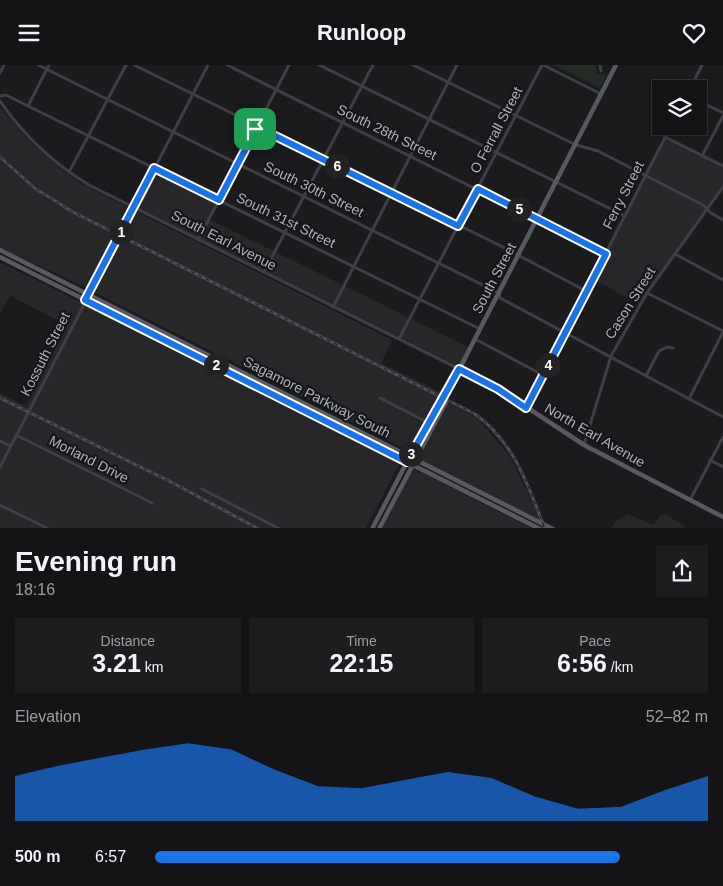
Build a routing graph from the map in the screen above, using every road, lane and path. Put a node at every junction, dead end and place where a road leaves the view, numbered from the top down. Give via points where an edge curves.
1 (4, 65) edge
2 (38, 65) edge
3 (49, 65) edge
4 (126, 65) edge
5 (134, 65) edge
6 (208, 65) edge
7 (227, 65) edge
8 (289, 65) edge
9 (319, 65) edge
10 (373, 65) edge
11 (413, 65) edge
12 (457, 65) edge
13 (542, 65) edge
14 (600, 65) edge
15 (616, 65) edge
16 (702, 65) edge
17 (47, 69) junction
18 (601, 71) dead end
19 (0, 73) edge
20 (694, 80) edge
21 (448, 82) junction
22 (362, 86) junction
23 (276, 89) junction
24 (193, 94) junction
25 (601, 94) junction
26 (0, 96) edge
27 (108, 99) junction
28 (0, 101) edge
29 (28, 106) junction
30 (707, 106) edge
31 (516, 115) junction
32 (723, 115) edge
33 (430, 119) junction
34 (343, 123) junction
35 (257, 127) junction
36 (174, 131) junction
37 (89, 136) junction
38 (666, 137) joint
39 (576, 145) junction
40 (497, 152) junction
41 (411, 156) junction
42 (702, 156) junction
43 (323, 160) junction
44 (238, 164) junction
45 (723, 166) edge
46 (154, 168) junction
47 (69, 172) junction
48 (646, 176) junction
49 (557, 182) junction
50 (723, 187) edge
51 (478, 189) junction
52 (391, 193) junction
53 (304, 197) junction
54 (219, 200) junction
55 (134, 208) junction
56 (707, 209) junction
57 (625, 216) junction
58 (538, 219) junction
59 (723, 220) edge
60 (458, 226) junction
61 (372, 231) junction
62 (285, 233) junction
63 (198, 240) junction
64 (0, 250) edge
65 (606, 254) junction
66 (674, 254) junction
67 (518, 255) junction
68 (0, 257) edge
69 (439, 263) junction
70 (354, 267) junction
71 (264, 272) junction
72 (723, 279) edge
73 (586, 291) junction
74 (499, 293) junction
75 (647, 293) junction
76 (88, 294) junction
77 (420, 299) junction
78 (85, 300) junction
79 (333, 307) junction
80 (480, 329) junction
81 (565, 332) junction
82 (723, 332) edge
83 (399, 339) junction
84 (474, 339) junction
85 (673, 348) dead end
86 (611, 356) junction
87 (459, 369) junction
88 (543, 375) junction
89 (646, 376) junction
90 (446, 395) junction
91 (380, 398) dead end
92 (689, 399) junction
93 (526, 408) junction
94 (723, 417) edge
95 (430, 423) junction
96 (16, 435) junction
97 (723, 437) edge
98 (0, 441) edge
99 (584, 445) junction
100 (11, 446) junction
101 (410, 455) junction
102 (416, 458) junction
103 (710, 461) junction
104 (407, 462) junction
105 (412, 465) junction
106 (0, 467) edge
107 (723, 467) edge
108 (202, 489) dead end
109 (690, 499) junction
110 (152, 503) dead end
111 (0, 505) edge
112 (723, 517) edge
113 (47, 528) edge
114 (278, 528) edge
115 (373, 528) edge
116 (380, 528) edge
117 (538, 528) edge
118 (551, 528) edge

1 - 19 street
2 - 17 street, South 30th Street
3 - 17 street
4 - 27 street
5 - 24 street
6 - 24 street, Kossuth Street
7 - 23 street, South 28th Street
8 - 23 street
9 - 22 street
10 - 22 street
11 - 21 street
12 - 21 street
13 - 25 street
13 - 31 street, O Ferrall Street
14 - 18 street
15 - 25 main road, South Street
16 - 20 street
17 - 27 street, South 30th Street
17 - 29 street
21 - 31 street
21 - 33 street
22 - 33 street
22 - 34 street
23 - 34 street, South 28th Street
23 - 35 street
24 - 35 street
24 - 36 street, Kossuth Street
25 - 39 main road, South Street
26 - 29 street, South 31st Street via 6,95
27 - 36 street, South 30th Street
27 - 37 street
28 - 47 street, South Earl Avenue via 25,133
29 - 37 street, South 31st Street
30 - 32 street
31 - 39 street
31 - 40 street, O Ferrall Street
32 - 42 street
33 - 40 street
33 - 41 street
34 - 41 street, South 28th Street
34 - 43 street
35 - 43 street
35 - 44 street
36 - 44 street, South 30th Street
36 - 46 street, Kossuth Street
37 - 46 street, South 31st Street
37 - 47 street
38 - 42 street
38 - 48 street, Ferry Street
39 - 48 street via 598,151
39 - 49 main road, South Street
40 - 49 street
40 - 51 street, O Ferrall Street
41 - 51 street, South 28th Street
41 - 52 street
42 - 45 street
43 - 52 street
43 - 53 street
44 - 53 street, South 30th Street
44 - 54 street
46 - 54 street, South 31st Street
46 - 55 street, Kossuth Street
47 - 55 street, South Earl Avenue
48 - 56 street
48 - 57 street, Ferry Street
49 - 57 street
49 - 58 main road, South Street
50 - 56 street, Cason Street
51 - 58 street, South 28th Street
51 - 60 street, O Ferrall Street
52 - 60 street
52 - 61 street
53 - 61 street, South 30th Street
53 - 62 street
54 - 62 street, South 31st Street
54 - 63 street
55 - 63 street, South Earl Avenue
55 - 76 street, Kossuth Street
56 - 59 street
56 - 66 street, Cason Street
57 - 65 street, Ferry Street
58 - 65 street, South 28th Street
58 - 67 main road, South Street
60 - 67 street
60 - 69 street, O Ferrall Street
61 - 69 street, South 30th Street
61 - 70 street
62 - 70 street, South 31st Street
62 - 71 street
63 - 71 street, South Earl Avenue
64 - 76 main road, Sagamore Parkway South
65 - 73 street, Ferry Street
66 - 72 street
66 - 75 street, Cason Street
67 - 73 street
67 - 74 main road, South Street
68 - 78 main road, Sagamore Parkway South
69 - 74 street, South 30th Street
69 - 77 street, O Ferrall Street
70 - 77 street, South 31st Street
70 - 79 street
71 - 79 street, South Earl Avenue
73 - 81 street, Ferry Street
74 - 80 main road, South Street
74 - 81 street, South 30th Street via 500,298
75 - 82 street
75 - 86 street, Cason Street
76 - 78 street, Kossuth Street
76 - 101 main road, Sagamore Parkway South
77 - 80 street, South 31st Street
77 - 83 street, O Ferrall Street
78 - 96 street, Kossuth Street
78 - 104 main road, Sagamore Parkway South
79 - 83 street, South Earl Avenue
80 - 84 main road, South Street
81 - 86 street
81 - 88 street, Ferry Street
82 - 92 street
83 - 87 street, South Earl Avenue
84 - 87 main road, South Street
84 - 88 street
85 - 89 street via 659,351
86 - 89 street
86 - 99 street, Cason Street
87 - 90 main road, South Street
87 - 93 main road, North Earl Avenue
88 - 93 street, Ferry Street
89 - 92 street
90 - 95 main road, South Street
90 - 102 main road, South Street via 445,403
91 - 95 street
92 - 94 street
93 - 99 main road, North Earl Avenue
95 - 101 main road, South Street
96 - 100 street, Kossuth Street
96 - 110 street, Morland Drive
97 - 103 street
98 - 100 street
99 - 109 main road, North Earl Avenue
100 - 106 street, Kossuth Street
101 - 102 main road, Sagamore Parkway South
101 - 104 main road, South Street
102 - 105 main road, South Street
102 - 118 main road, Sagamore Parkway South
103 - 107 street
103 - 109 street
104 - 105 main road, Sagamore Parkway South
104 - 115 main road, South Street
105 - 116 main road, South Street
105 - 117 main road, Sagamore Parkway South
108 - 114 street
109 - 112 main road, North Earl Avenue
111 - 113 street

